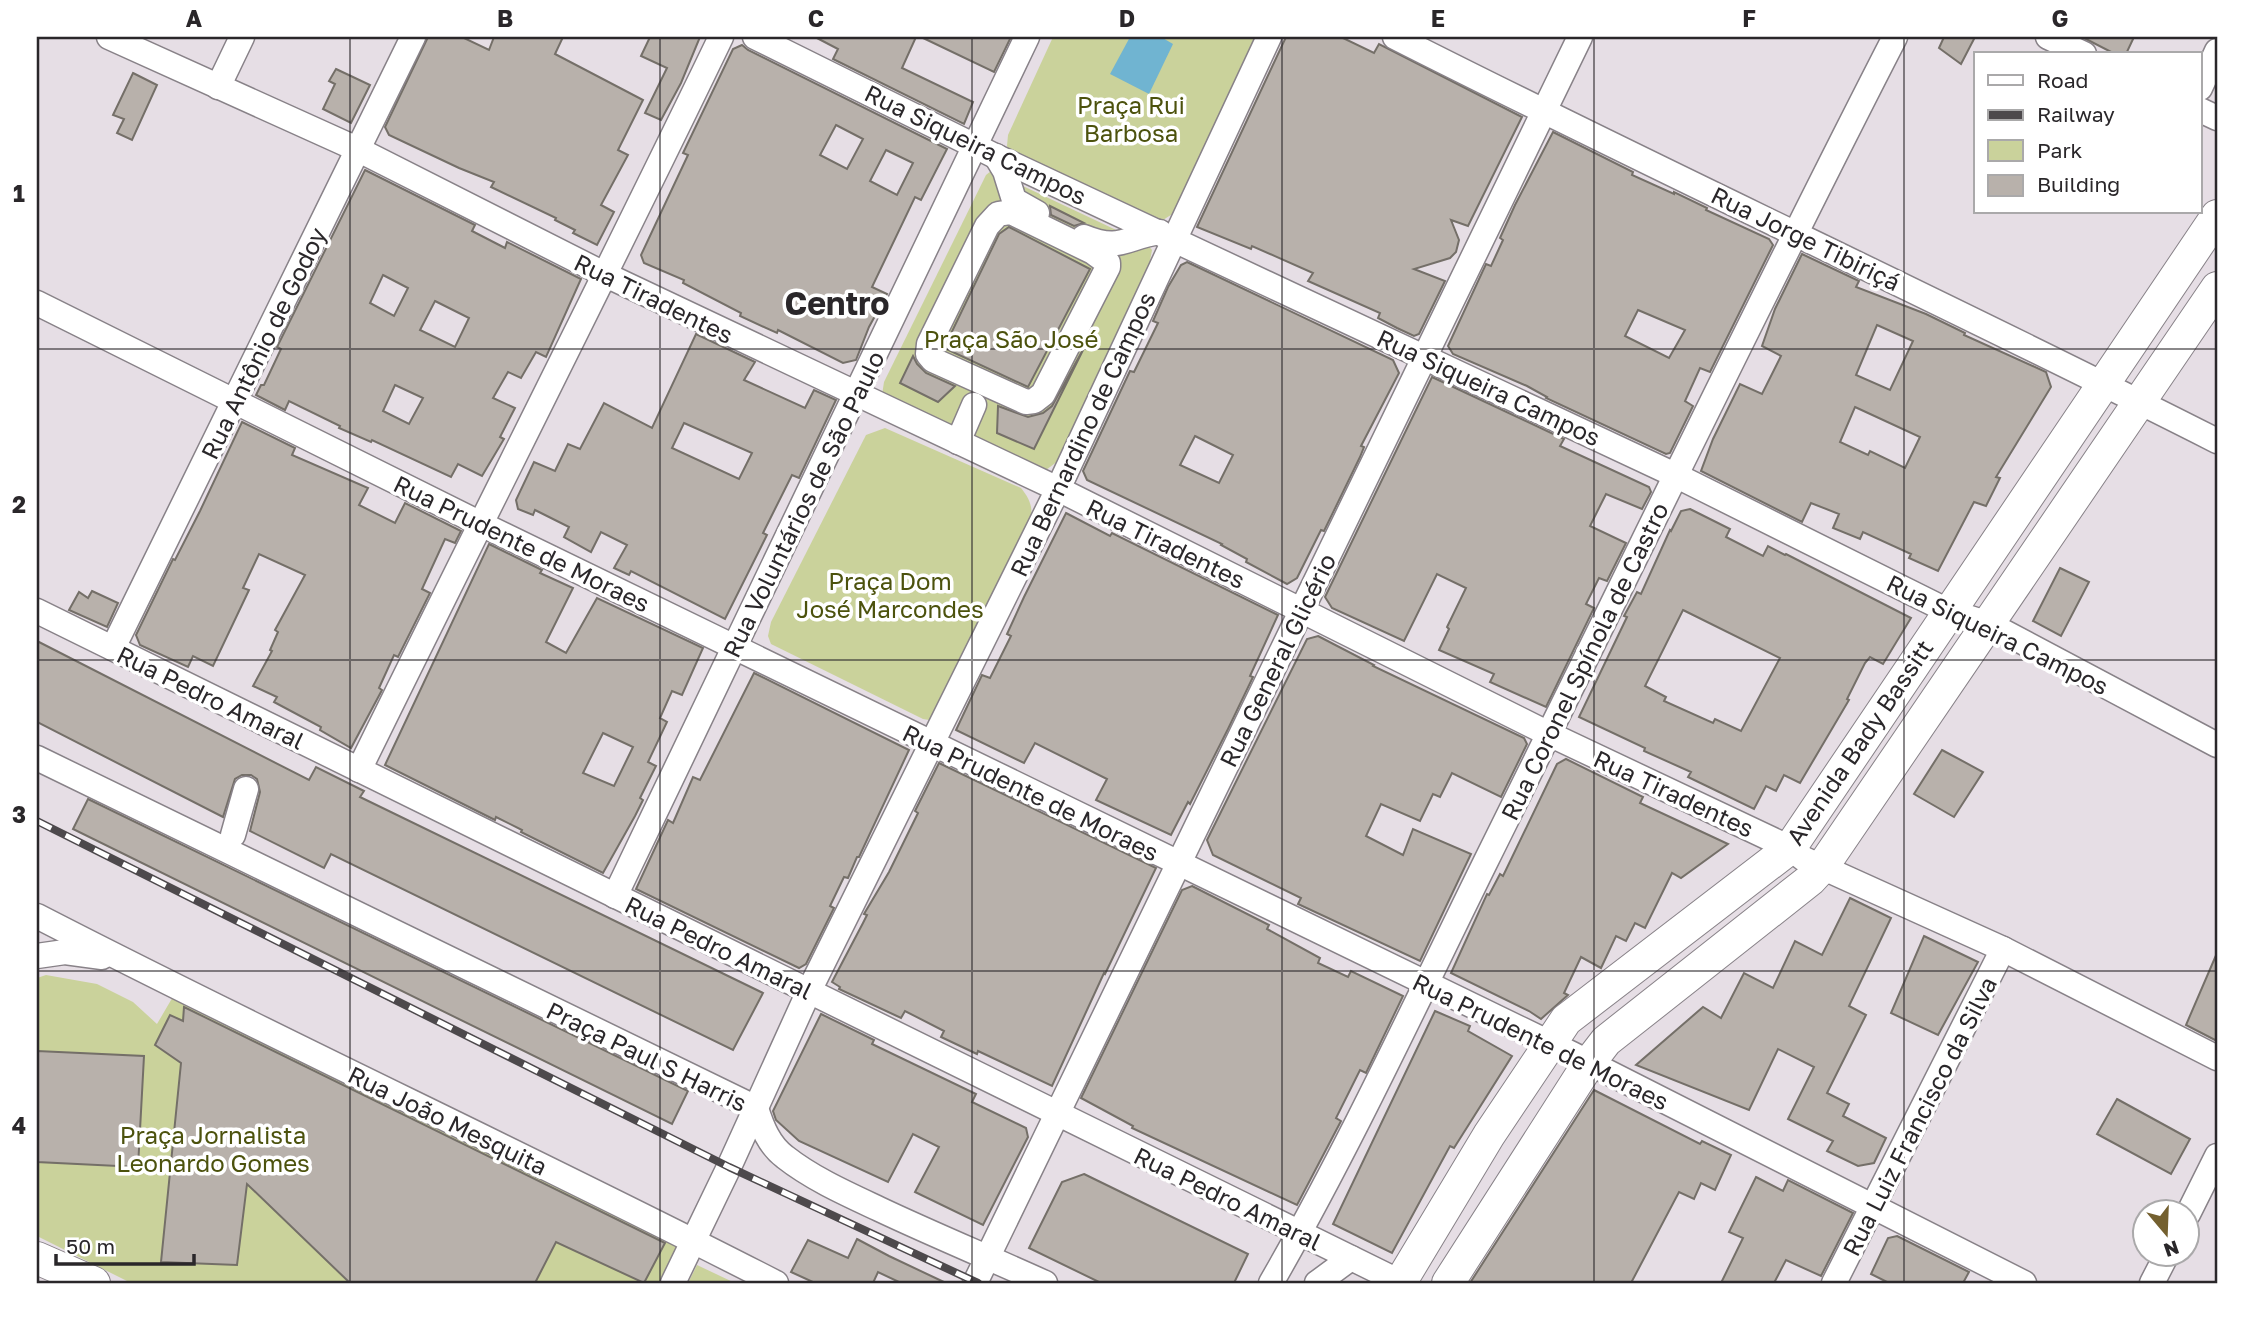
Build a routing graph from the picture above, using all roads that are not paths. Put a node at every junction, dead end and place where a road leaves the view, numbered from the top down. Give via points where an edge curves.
1 (109, 37) edge
2 (242, 37) edge
3 (413, 37) edge
4 (722, 37) edge
5 (755, 37) edge
6 (1027, 37) edge
7 (1269, 37) edge
8 (1395, 37) edge
9 (1580, 37) edge
10 (1895, 37) edge
11 (2048, 37) edge
12 (2217, 51) edge
13 (2080, 52) edge
14 (2202, 84) edge
15 (218, 87) junction
16 (1543, 112) junction
17 (356, 149) junction
18 (985, 151) junction
19 (2217, 216) edge
20 (1795, 232) junction
21 (1054, 233) junction
22 (1167, 235) junction
23 (607, 275) junction
24 (2217, 288) edge
25 (37, 303) edge
26 (1425, 356) junction
27 (2104, 383) junction
28 (857, 395) junction
29 (235, 401) junction
30 (2140, 402) junction
31 (974, 405) dead end
32 (2217, 441) edge
33 (958, 442) junction
34 (1675, 475) junction
35 (1058, 489) junction
36 (479, 523) junction
37 (37, 611) edge
38 (1301, 611) junction
39 (1948, 611) junction
40 (1989, 624) junction
41 (734, 647) junction
42 (113, 649) junction
43 (1549, 734) junction
44 (37, 739) edge
45 (930, 743) junction
46 (2217, 745) edge
47 (37, 758) edge
48 (359, 770) junction
49 (246, 789) dead end
50 (233, 835) junction
51 (1790, 848) junction
52 (1178, 864) junction
53 (1823, 866) junction
54 (310, 891) junction
55 (615, 896) junction
56 (37, 916) edge
57 (2003, 949) junction
58 (37, 956) edge
59 (120, 959) junction
60 (1425, 984) junction
61 (809, 991) junction
62 (1550, 1045) junction
63 (2217, 1058) edge
64 (1589, 1063) junction
65 (755, 1108) junction
66 (1057, 1113) junction
67 (2217, 1156) edge
68 (2196, 1198) edge
69 (1873, 1206) junction
70 (694, 1241) junction
71 (1293, 1243) junction
72 (987, 1256) junction
73 (42, 1258) edge
74 (1361, 1263) junction
75 (94, 1283) edge
76 (673, 1283) edge
77 (776, 1283) edge
78 (975, 1283) edge
79 (1045, 1283) edge
80 (1271, 1283) edge
81 (1318, 1283) edge
82 (1349, 1283) edge
83 (1401, 1283) edge
84 (1448, 1283) edge
85 (1834, 1283) edge
86 (2024, 1283) edge

1 - 15 street, Rua Tiradentes
2 - 15 street
3 - 17 street, Rua Antônio de Godoy
4 - 23 street
5 - 18 street, Rua Siqueira Campos
6 - 18 street, Rua Voluntários de São Paulo
7 - 22 street, Rua Bernardino de Campos
8 - 16 street, Rua Jorge Tibiriçá
9 - 16 street, Rua General Glicério
10 - 20 street, Rua Coronel Spínola de Castro
11 - 13 street
12 - 14 street
15 - 17 street, Rua Tiradentes
16 - 20 street, Rua Jorge Tibiriçá
16 - 26 street, Rua General Glicério
17 - 23 street, Rua Tiradentes
17 - 29 street, Rua Antônio de Godoy
18 - 21 street via 1005,172 1014,200 1047,219
18 - 22 street, Rua Siqueira Campos
18 - 28 street, Rua Voluntários de São Paulo
19 - 27 main road, Avenida Bady Bassitt
20 - 27 street, Rua Jorge Tibiriçá
20 - 34 street, Rua Coronel Spínola de Castro
21 - 21 street via 1106,259 1108,267 1043,394 1026,402 933,360 929,344 987,226 998,214 1011,212
21 - 22 street via 1105,245 1146,234
22 - 26 street, Rua Siqueira Campos
22 - 35 street, Rua Bernardino de Campos
23 - 28 street, Rua Tiradentes
23 - 36 street
24 - 30 main road, Avenida Bady Bassitt
25 - 29 street, Rua Prudente de Moraes
26 - 34 street, Rua Siqueira Campos
26 - 38 street, Rua General Glicério
27 - 30 street, Rua Jorge Tibiriçá
27 - 39 main road, Avenida Bady Bassitt
28 - 33 street, Rua Tiradentes
28 - 41 street, Rua Voluntários de São Paulo
29 - 36 street, Rua Prudente de Moraes
29 - 42 street, Rua Antônio de Godoy
30 - 32 street, Rua Jorge Tibiriçá
30 - 40 main road, Avenida Bady Bassitt
31 - 33 street
33 - 35 street, Rua Tiradentes
34 - 39 street, Rua Siqueira Campos
34 - 43 street, Rua Coronel Spínola de Castro
35 - 38 street, Rua Tiradentes
35 - 45 street, Rua Bernardino de Campos
36 - 41 street, Rua Prudente de Moraes
36 - 48 street
37 - 42 street, Rua Pedro Amaral
38 - 43 street, Rua Tiradentes
38 - 52 street, Rua General Glicério
39 - 40 street, Rua Siqueira Campos
39 - 51 main road, Avenida Bady Bassitt
40 - 46 street, Rua Siqueira Campos
40 - 53 main road, Avenida Bady Bassitt
41 - 45 street, Rua Prudente de Moraes
41 - 55 street, Rua Voluntários de São Paulo
42 - 48 street, Rua Pedro Amaral
43 - 51 street, Rua Tiradentes
43 - 60 street, Rua Coronel Spínola de Castro
44 - 50 street
45 - 52 street, Rua Prudente de Moraes
45 - 61 street, Rua Bernardino de Campos
47 - 54 street, Praça Paul S Harris
48 - 55 street, Rua Pedro Amaral
49 - 50 street
50 - 54 street via 298,867
51 - 53 street, Rua Tiradentes
51 - 62 main road, Avenida Bady Bassitt via 1566,1020
52 - 60 street, Rua Prudente de Moraes
52 - 66 street, Rua General Glicério
53 - 57 street, Rua Tiradentes
53 - 64 main road, Avenida Bady Bassitt via 1606,1041
54 - 65 street, Praça Paul S Harris
55 - 61 street, Rua Pedro Amaral
56 - 59 street, Rua João Mesquita
57 - 63 street, Rua Tiradentes
57 - 69 street, Rua Luiz Francisco da Silva
58 - 59 street, Rua João Mesquita via 65,952
59 - 70 street, Rua João Mesquita
60 - 62 street, Rua Prudente de Moraes
60 - 71 street, Rua Coronel Spínola de Castro
61 - 65 street, Rua Bernardino de Campos
61 - 66 street, Rua Pedro Amaral
62 - 64 street, Rua Prudente de Moraes
62 - 83 main road, Avenida Bady Bassitt via 1489,1135
64 - 69 street, Rua Prudente de Moraes
64 - 84 main road, Avenida Bady Bassitt
65 - 70 street, Rua Bernardino de Campos
65 - 72 street, Praça Paul S Harris via 764,1134 784,1156 840,1191
66 - 71 street, Rua Pedro Amaral via 1177,1173
66 - 72 street, Rua General Glicério
67 - 68 street
69 - 85 street, Rua Luiz Francisco da Silva
69 - 86 street, Rua Prudente de Moraes
70 - 76 street, Rua Bernardino de Campos
70 - 77 street, Rua João Mesquita
71 - 74 street, Rua Pedro Amaral
71 - 80 street, Rua Coronel Spínola de Castro
72 - 78 street, Rua General Glicério
72 - 79 street, Praça Paul S Harris
73 - 75 main road
74 - 81 street
74 - 82 street
74 - 83 street, Rua Pedro Amaral

